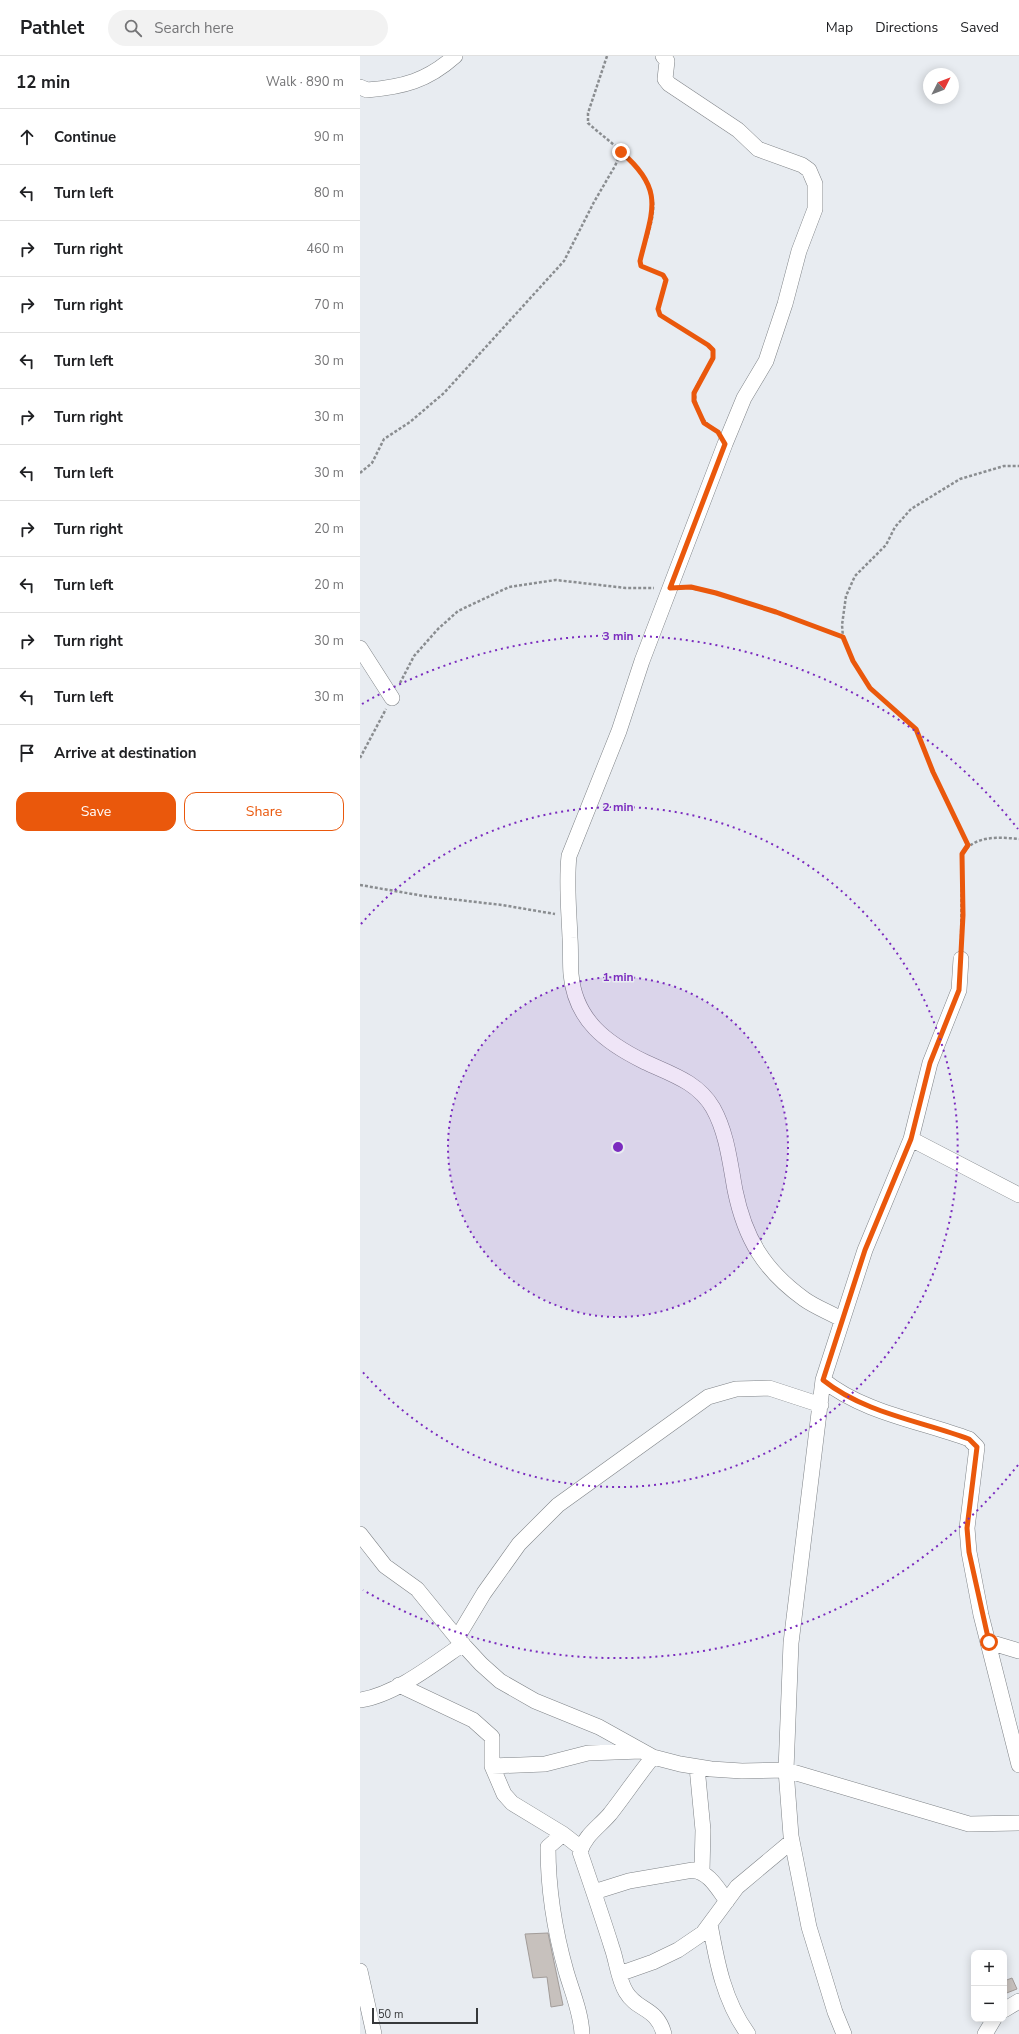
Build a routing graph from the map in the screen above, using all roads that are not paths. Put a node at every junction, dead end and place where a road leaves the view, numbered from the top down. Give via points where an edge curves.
1 (455, 56) edge
2 (663, 56) edge
3 (360, 87) edge
4 (360, 648) edge
5 (392, 698) road end
6 (961, 959) road end
7 (911, 1139) junction
8 (1019, 1195) edge
9 (841, 1319) junction
10 (823, 1380) junction
11 (821, 1405) junction
12 (360, 1534) edge
13 (460, 1641) junction
14 (989, 1642) junction
15 (1019, 1651) edge
16 (399, 1685) junction
17 (360, 1700) edge
18 (647, 1754) junction
19 (1019, 1765) edge
20 (492, 1766) junction
21 (697, 1767) junction
22 (786, 1770) junction
23 (1019, 1823) edge
24 (563, 1834) junction
25 (792, 1841) junction
26 (581, 1848) junction
27 (702, 1871) junction
28 (594, 1892) junction
29 (727, 1901) junction
30 (710, 1924) junction
31 (360, 1971) edge
32 (619, 1974) junction
33 (1019, 2002) edge
34 (1007, 2008) edge
35 (992, 2022) edge
36 (374, 2034) edge
37 (582, 2034) edge
38 (664, 2034) edge
39 (748, 2034) edge
40 (844, 2034) edge
41 (985, 2034) edge

1 - 3 street via 428,76 412,83 366,90
2 - 9 street via 667,62 665,79 669,84 738,130 758,149 802,165 808,170 815,184 815,209 799,251 766,361 747,392 725,444 642,661 619,731 568,856 571,975 578,1004 590,1026 608,1041 643,1061 687,1080 705,1096 719,1122 729,1155 742,1219 755,1248 772,1272 805,1300
4 - 5 street
6 - 7 street via 959,990 930,1063
7 - 8 street
7 - 9 street via 865,1250
9 - 10 street
10 - 11 street
10 - 14 street via 838,1392 886,1412 969,1439 977,1447 967,1528 969,1552
11 - 13 street via 769,1388 736,1389 708,1397 558,1505 519,1544 484,1593
11 - 22 street via 791,1643
12 - 13 street via 385,1566 417,1588
13 - 16 street
13 - 18 street via 495,1677 515,1691 599,1727
14 - 15 street
14 - 19 street
16 - 17 street via 379,1695
16 - 20 street via 473,1720 483,1728 492,1737
18 - 20 street via 588,1754 545,1764
18 - 21 street
18 - 26 street via 611,1813 585,1838
20 - 24 street via 504,1794 512,1803
21 - 22 street via 742,1771
21 - 27 street via 703,1830
22 - 23 street via 969,1824
22 - 25 street
24 - 26 street
24 - 37 street via 548,1846 550,1881 560,1944 577,2005
25 - 29 street via 746,1878
25 - 40 street via 809,1927 832,2004
26 - 28 street via 580,1852
27 - 28 street via 671,1872
27 - 29 street
28 - 32 street
29 - 30 street
30 - 32 street via 703,1933 678,1950
30 - 39 street via 716,1959 727,1995
31 - 36 street
32 - 38 street via 626,1993 657,2018
33 - 34 street
35 - 41 street

